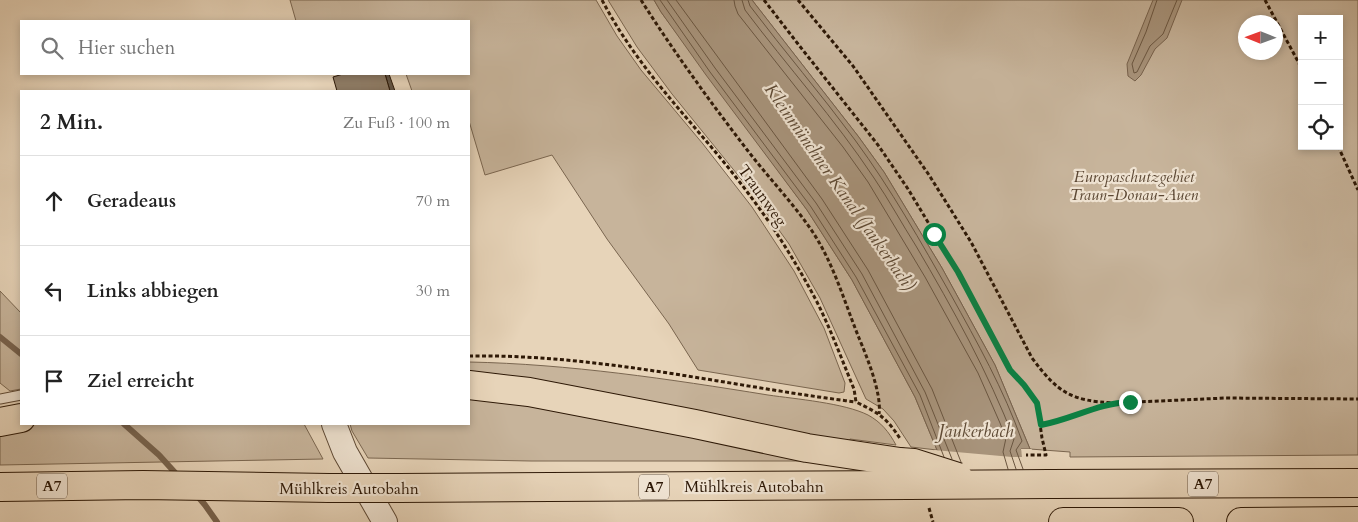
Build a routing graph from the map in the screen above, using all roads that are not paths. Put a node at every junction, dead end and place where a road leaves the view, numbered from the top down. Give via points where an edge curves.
1 (470, 385) edge
2 (20, 395) edge
3 (0, 399) edge
4 (20, 418) edge
5 (0, 422) edge
6 (334, 425) edge
7 (904, 473) junction
8 (1358, 482) edge
9 (0, 487) edge
10 (385, 522) edge
11 (1063, 522) edge
12 (1179, 522) edge
13 (1241, 522) edge
14 (1358, 522) edge

1 - 7 highway via 529,392 675,420
2 - 3 lane
4 - 5 highway
6 - 10 street via 345,452
7 - 8 highway, A7, bridge via 914,463 986,485
7 - 9 highway, Mühlkreis Autobahn / A7, bridge via 399,488
11 - 12 highway
13 - 14 highway

